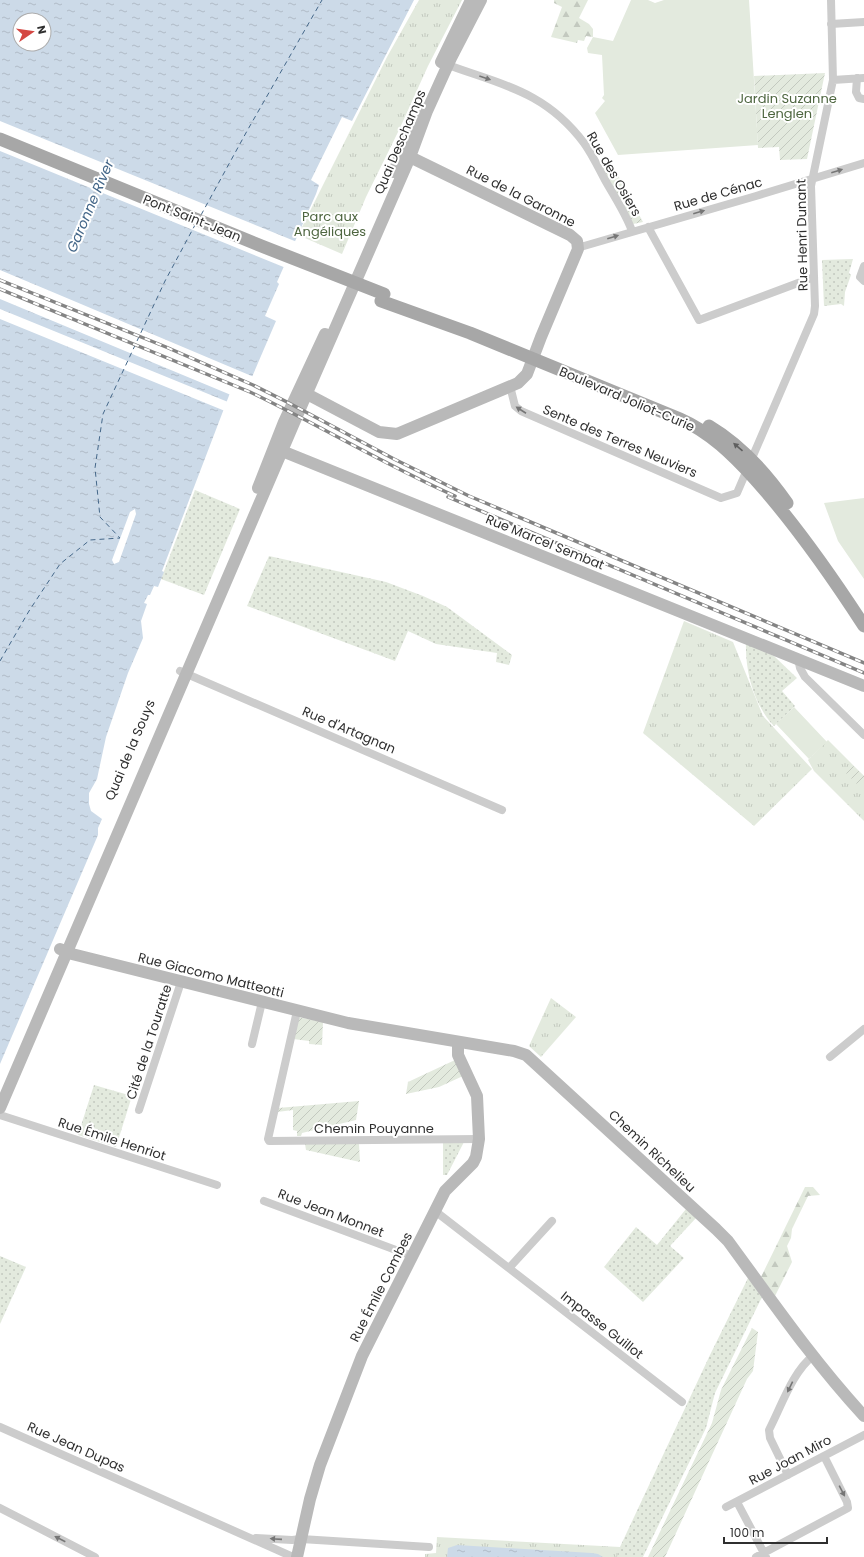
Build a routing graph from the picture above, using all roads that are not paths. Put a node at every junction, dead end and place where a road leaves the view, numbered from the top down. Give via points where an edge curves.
1 (471, 0) edge
2 (481, 0) edge
3 (831, 0) edge
4 (864, 22) edge
5 (832, 24) junction
6 (448, 65) junction
7 (861, 78) edge
8 (833, 80) junction
9 (864, 99) edge
10 (0, 139) edge
11 (0, 146) edge
12 (404, 159) junction
13 (864, 163) edge
14 (812, 179) junction
15 (648, 227) junction
16 (632, 231) junction
17 (578, 246) junction
18 (864, 266) edge
19 (814, 277) junction
20 (864, 281) edge
21 (382, 298) junction
22 (534, 356) junction
23 (510, 386) junction
24 (306, 388) junction
25 (284, 422) joint
26 (276, 452) junction
27 (749, 465) junction
28 (737, 493) joint
29 (845, 596) junction
30 (864, 610) edge
31 (864, 617) edge
32 (864, 626) edge
33 (798, 659) junction
34 (183, 672) junction
35 (864, 686) edge
36 (864, 735) edge
37 (502, 810) dead end
38 (64, 951) junction
39 (181, 982) junction
40 (262, 1002) junction
41 (297, 1011) junction
42 (348, 1023) joint
43 (864, 1029) edge
44 (458, 1042) junction
45 (252, 1044) dead end
46 (830, 1056) dead end
47 (0, 1088) edge
48 (0, 1108) edge
49 (139, 1110) dead end
50 (0, 1115) edge
51 (480, 1139) junction
52 (216, 1185) dead end
53 (264, 1201) dead end
54 (435, 1212) junction
55 (552, 1221) dead end
56 (412, 1256) junction
57 (509, 1268) junction
58 (813, 1356) junction
59 (682, 1402) dead end
60 (864, 1416) edge
61 (0, 1427) edge
62 (864, 1435) edge
63 (824, 1456) junction
64 (788, 1475) junction
65 (737, 1502) junction
66 (726, 1507) dead end
67 (0, 1508) edge
68 (252, 1538) junction
69 (301, 1539) junction
70 (428, 1547) dead end
71 (765, 1555) edge
72 (95, 1557) edge
73 (293, 1557) edge
74 (297, 1557) edge
75 (756, 1557) edge

1 - 12 main road, Quai Deschamps via 422,106
2 - 6 main road, Quai Deschamps
3 - 5 street, Rue Henri Dunant
4 - 5 street
5 - 8 street, Rue Henri Dunant
6 - 12 main road, Quai Deschamps
6 -> 16 street, Rue des Osiers via 526,93 560,117 589,150
7 - 8 street
7 - 9 street via 856,92 859,98
8 - 14 street, Rue Henri Dunant
10 - 21 main road, Pont Saint-Jean, bridge
11 - 21 main road, Pont Saint-Jean
12 - 17 main road, Rue de la Garonne via 570,235 576,239
12 - 24 main road, Quai Deschamps
12 - 24 main road, Quai Deschamps via 324,336
14 -> 13 street, Rue de Cénac
15 -> 14 street, Rue de Cénac
14 - 19 street, Rue Henri Dunant
15 - 16 street, Rue de Cénac
15 - 19 street via 699,320
17 -> 16 street, Rue de Cénac
17 - 22 main road, Rue de la Garonne
18 - 20 street via 860,277
19 - 27 street, Rue Henri Dunant via 814,314
21 - 22 main road, Boulevard Joliot-Curie
22 - 23 main road, Rue de la Garonne via 526,376
22 - 27 main road, Boulevard Joliot-Curie via 692,424
23 - 24 main road, Rue de la Garonne via 397,434 379,432
28 -> 23 street, Sente des Terres Neuviers via 721,498 521,411 515,406
24 - 25 main road, Quai Deschamps
24 - 26 main road, Quai Deschamps
25 - 26 main road, Quai de la Souys
26 - 33 main road, Rue Marcel Sembat
26 - 34 main road, Quai de la Souys via 253,500
27 - 28 street, Rue Henri Dunant
27 - 29 main road, Boulevard Joliot-Curie
27 - 30 main road, Boulevard Joliot-Curie via 769,479
29 - 31 main road
29 - 32 main road, Boulevard Joliot-Curie
33 - 35 main road, Rue Marcel Sembat
33 - 36 street via 805,677
34 - 37 street, Rue d'Artagnan
34 - 38 main road, Quai de la Souys
38 - 39 main road, Rue Giacomo Matteotti
38 - 47 main road, Quai de la Souys
38 - 48 main road, Quai de la Souys
39 - 40 main road, Rue Giacomo Matteotti
39 - 49 street, Cité de la Touratte
40 - 41 main road, Rue Giacomo Matteotti
40 - 45 street
41 - 42 main road, Rue Giacomo Matteotti
41 - 51 street, Chemin Pouyanne via 269,1141
42 - 44 main road, Chemin Richelieu
43 - 46 street
44 - 51 main road, Rue Émile Combes via 458,1055 477,1096
44 - 58 main road, Chemin Richelieu via 520,1052 532,1060 728,1241
50 - 52 street, Rue Émile Henriot
51 - 54 main road, Rue Émile Combes via 473,1164 445,1191
53 - 56 street, Rue Jean Monnet
54 - 56 main road, Rue Émile Combes
54 - 57 street, Impasse Guillot
55 - 57 street
56 - 69 main road, Rue Émile Combes via 362,1356 320,1465
57 - 59 street, Impasse Guillot
58 - 60 main road, Chemin Richelieu
58 -> 64 street via 802,1366 769,1430 770,1438
61 - 68 street, Rue Jean Dupas
62 - 63 street, Rue Joan Miro
63 - 64 street, Rue Joan Miro
63 -> 71 street via 848,1508
64 - 65 street, Rue Joan Miro
65 - 66 street, Rue Joan Miro
65 - 71 street
72 -> 67 street
69 -> 68 street
68 - 73 street, Rue Jean Dupas
69 - 70 street
69 - 74 main road, Rue Émile Combes
71 - 75 street

